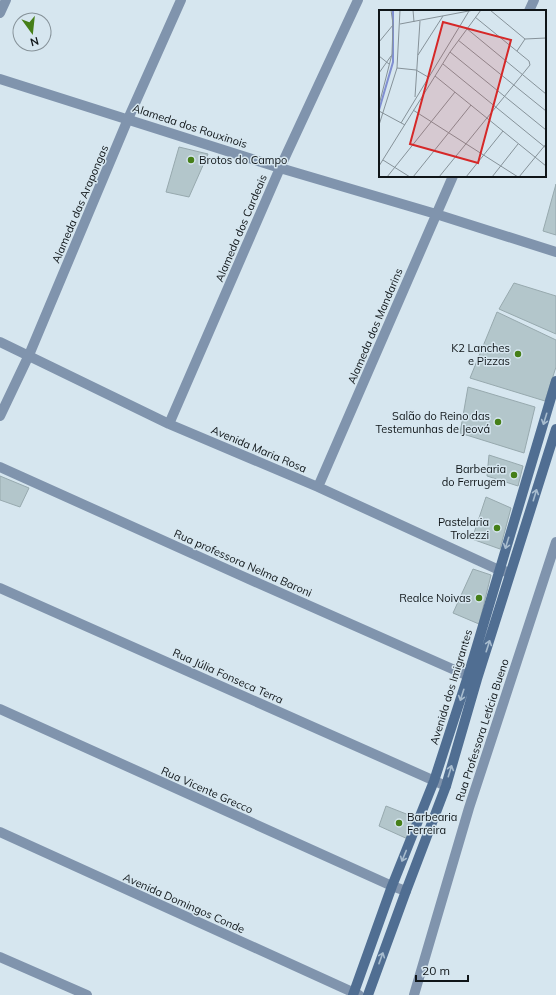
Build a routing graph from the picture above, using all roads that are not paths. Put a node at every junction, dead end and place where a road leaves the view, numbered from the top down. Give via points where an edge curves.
1 (6, 0) edge
2 (181, 0) edge
3 (358, 0) edge
4 (534, 0) edge
5 (529, 10) edge
6 (0, 13) edge
7 (0, 79) edge
8 (128, 119) junction
9 (280, 168) junction
10 (453, 177) edge
11 (436, 214) junction
12 (556, 252) edge
13 (0, 342) edge
14 (29, 355) junction
15 (556, 381) edge
16 (0, 416) edge
17 (169, 424) junction
18 (556, 429) edge
19 (0, 467) edge
20 (318, 487) junction
21 (555, 547) edge
22 (499, 570) junction
23 (511, 572) junction
24 (0, 588) edge
25 (472, 678) junction
26 (0, 709) edge
27 (434, 781) junction
28 (446, 786) junction
29 (0, 832) edge
30 (392, 886) junction
31 (406, 891) junction
32 (0, 957) edge
33 (355, 994) edge
34 (87, 995) edge
35 (368, 995) edge
36 (414, 995) edge

1 - 6 street
2 - 8 street, Alameda das Arapongas
3 - 9 street, Alameda dos Cardeais
4 - 5 street
7 - 8 street, Alameda dos Rouxinois
8 - 9 street, Alameda dos Rouxinois
8 - 14 street, Alameda das Arapongas
9 - 11 street, Alameda dos Rouxinois
9 - 17 street, Alameda dos Cardeais
10 - 11 street, Alameda dos Mandarins
11 - 12 street, Alameda dos Rouxinois
11 - 20 street, Alameda dos Mandarins
13 - 14 street, Avenida Maria Rosa
14 - 16 street, Alameda das Arapongas
14 - 17 street, Avenida Maria Rosa
15 -> 22 main road, Avenida dos Imigrantes
17 - 20 street, Avenida Maria Rosa
23 -> 18 main road, Avenida dos Imigrantes
19 - 25 street, Rua professora Nelma Baroni
20 - 22 street, Avenida Maria Rosa
21 - 36 street, Rua Professora Letícia Bueno via 469,808
22 - 23 street, Avenida Maria Rosa
22 - 25 main road, Avenida dos Imigrantes
25 -> 23 main road, Avenida dos Imigrantes
24 - 27 street, Rua Júlia Fonseca Terra
25 -> 27 main road, Avenida dos Imigrantes
28 -> 25 main road, Avenida dos Imigrantes
26 - 30 street, Rua Vicente Grecco
27 - 28 street, Rua Júlia Fonseca Terra
27 -> 30 main road, Avenida dos Imigrantes
28 - 31 main road, Avenida dos Imigrantes
29 - 33 street, Avenida Domingos Conde
30 - 31 street, Rua Vicente Grecco
30 - 33 main road, Avenida dos Imigrantes
35 -> 31 main road, Avenida dos Imigrantes
32 - 34 street

